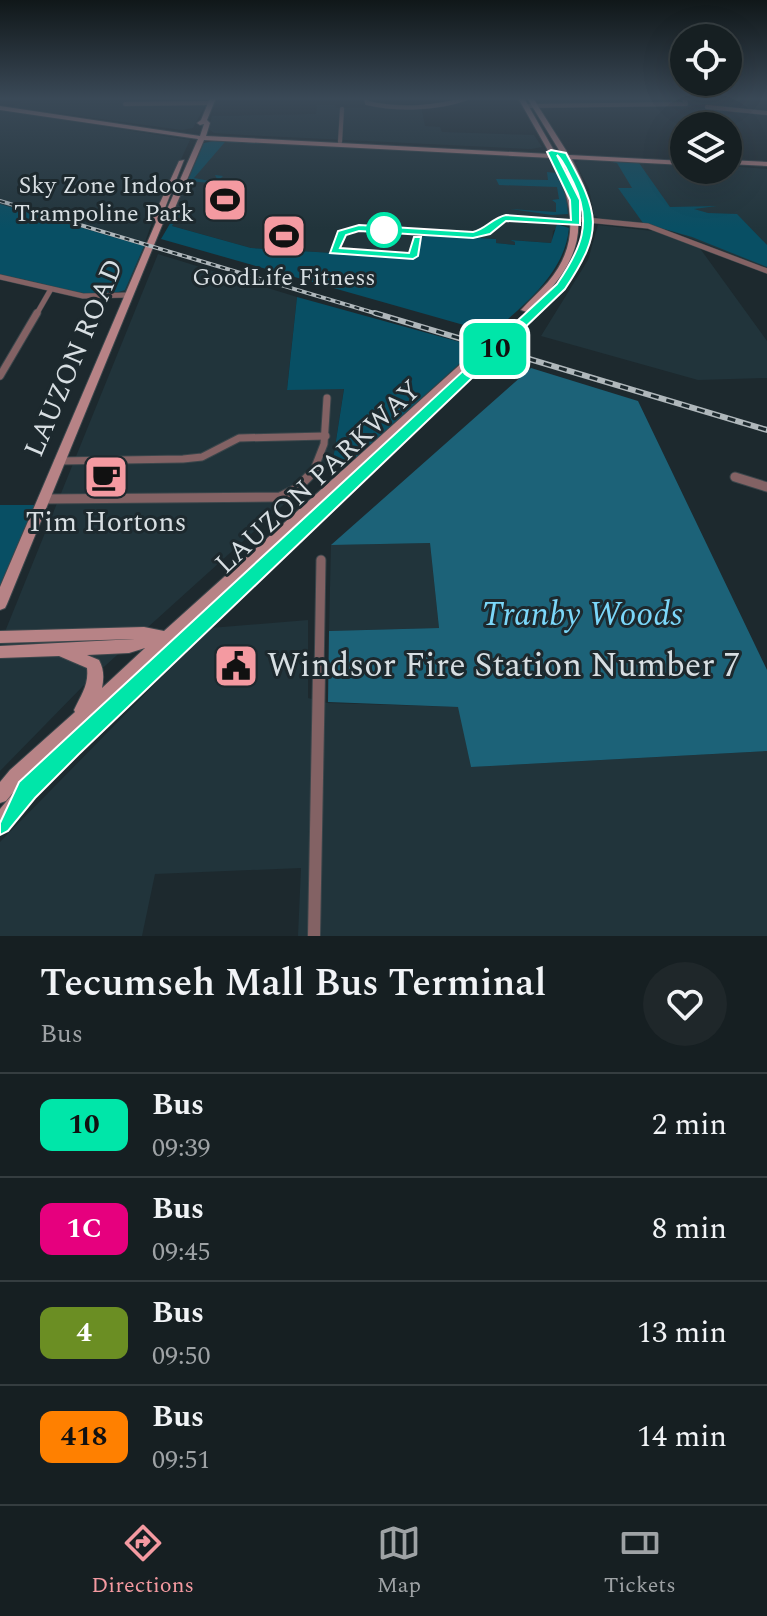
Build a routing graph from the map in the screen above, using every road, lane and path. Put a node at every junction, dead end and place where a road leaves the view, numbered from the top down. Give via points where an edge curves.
1 (196, 142) edge
2 (323, 142) edge
3 (334, 142) edge
4 (340, 142) joint
5 (545, 142) edge
6 (556, 142) edge
7 (552, 154) junction
8 (564, 155) junction
9 (670, 161) edge
10 (742, 165) edge
11 (767, 166) edge
12 (583, 222) junction
13 (767, 271) edge
14 (0, 277) edge
15 (51, 289) junction
16 (129, 295) junction
17 (0, 376) edge
18 (327, 398) dead end
19 (326, 436) junction
20 (58, 461) junction
21 (735, 477) dead end
22 (767, 487) edge
23 (42, 499) junction
24 (321, 560) dead end
25 (0, 604) edge
26 (0, 637) edge
27 (173, 640) junction
28 (59, 650) junction
29 (0, 652) edge
30 (72, 725) junction
31 (0, 795) edge
32 (0, 823) edge
33 (314, 936) edge

1 - 16 main road, LAUZON ROAD via 157,218 160,222
2 - 7 main road
3 - 4 main road
4 - 7 main road
5 - 7 main road
6 - 8 main road
7 - 8 main road
7 - 12 main road
8 - 9 main road
8 - 12 main road via 587,200
10 - 11 main road
12 - 13 street via 655,229
12 - 27 main road, LAUZON PARKWAY via 578,261 552,296
14 - 15 street
15 - 16 street via 83,296
15 - 17 street
16 - 20 main road, LAUZON ROAD
18 - 19 street
19 - 20 street via 239,438 202,457 183,459
19 - 23 street via 318,467 280,497
20 - 23 main road, LAUZON ROAD
21 - 22 street
23 - 25 main road, LAUZON ROAD
24 - 33 street
26 - 27 main road via 144,633
27 - 28 main road
27 - 30 main road, LAUZON PARKWAY
27 - 32 main road, LAUZON PARKWAY
28 - 29 main road
28 - 30 main road via 94,664 98,677
30 - 31 main road, LAUZON PARKWAY

